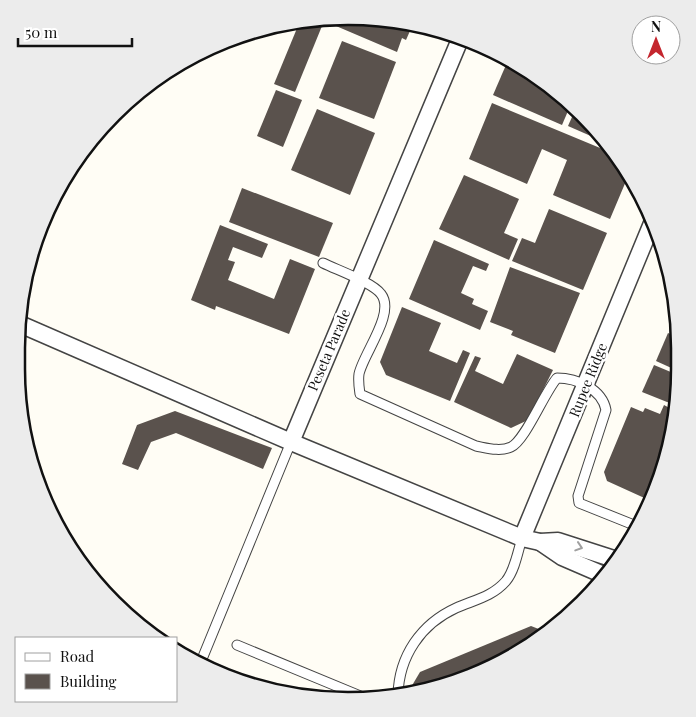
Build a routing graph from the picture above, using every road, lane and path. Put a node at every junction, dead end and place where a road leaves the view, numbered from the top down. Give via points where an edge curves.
1 (458, 44) edge
2 (649, 231) edge
3 (323, 263) dead end
4 (359, 279) junction
5 (26, 328) edge
6 (586, 385) junction
7 (290, 442) junction
8 (632, 524) edge
9 (522, 538) junction
10 (540, 542) junction
11 (610, 558) edge
12 (599, 573) edge
13 (237, 645) dead end
14 (203, 658) edge
15 (400, 688) edge
16 (350, 692) edge

1 - 4 street, Peseta Parade
2 - 6 street, Rupee Ridge
3 - 4 lane
4 - 6 lane via 381,294 385,306 382,321 359,373 360,394 476,446 492,450 511,447 521,438 557,378
4 - 7 street, Peseta Parade
5 - 7 street
6 - 8 lane via 605,402 606,410 578,496 579,503
6 - 9 street, Rupee Ridge
7 - 9 street
7 - 14 lane, Peseta Parade
9 - 10 street
9 - 15 lane via 507,580 482,599 431,622 418,635 408,654
10 -> 11 street via 558,541
10 - 12 street via 562,557
13 - 16 lane

